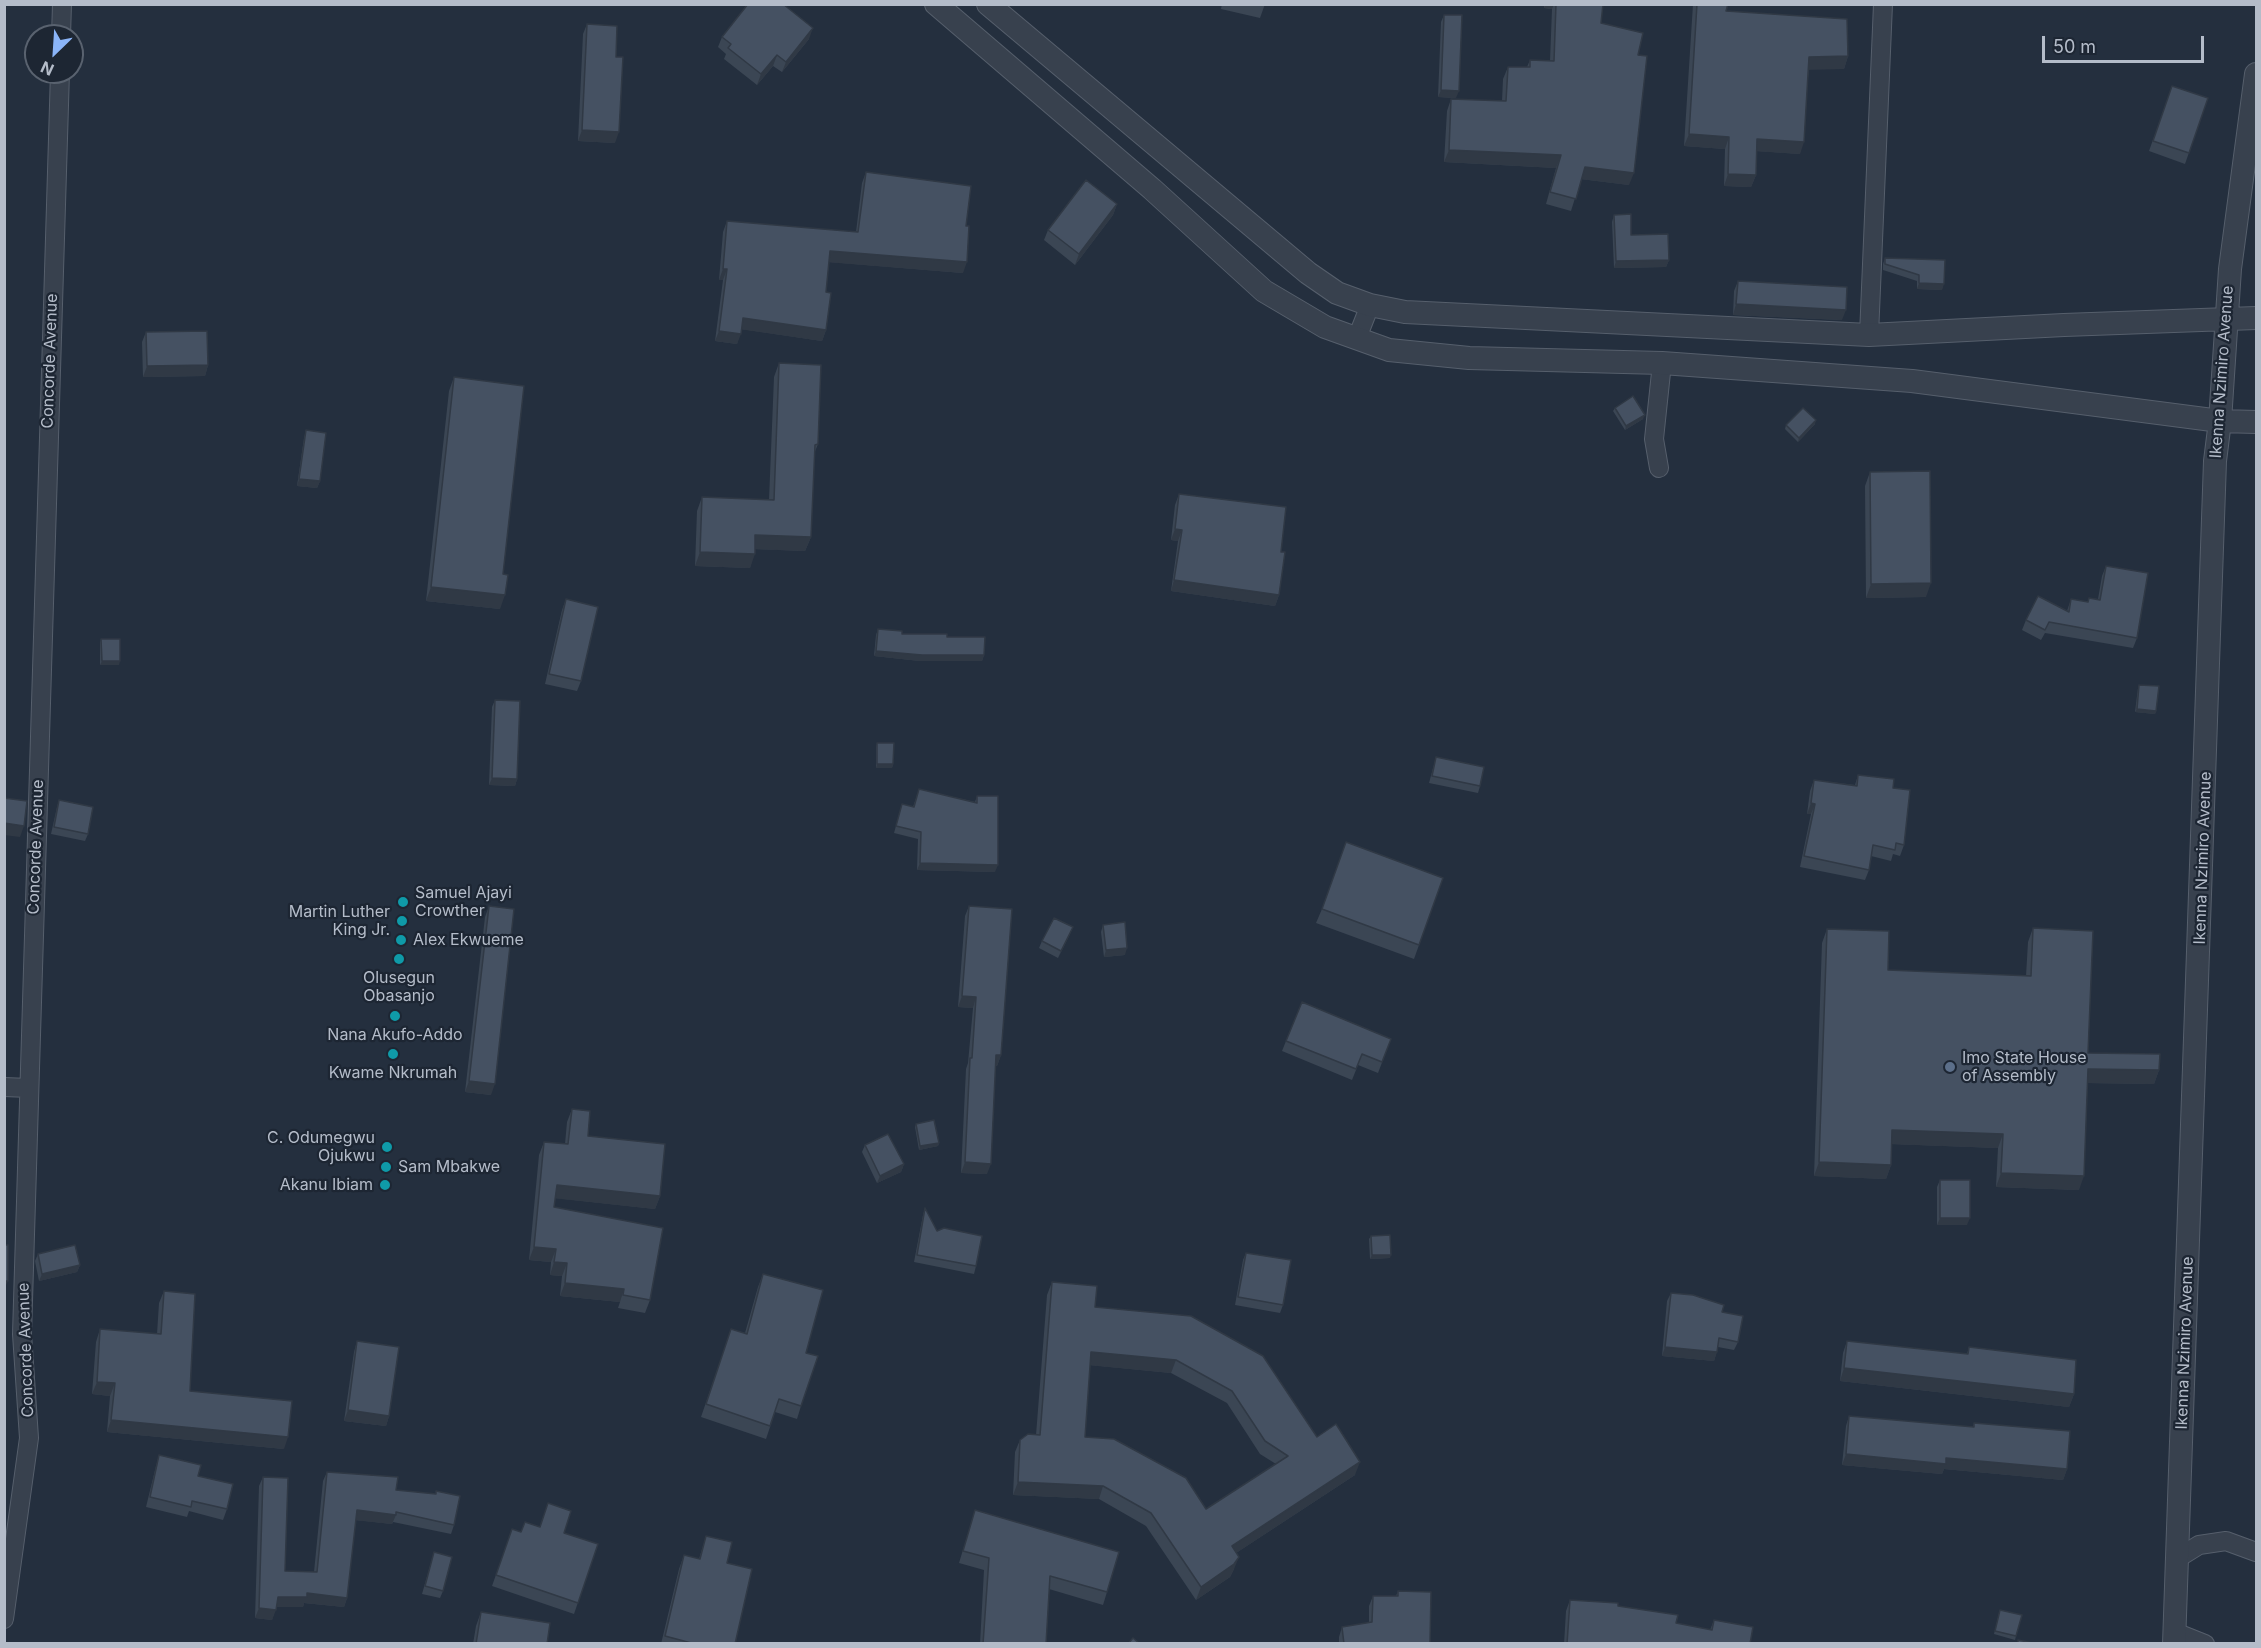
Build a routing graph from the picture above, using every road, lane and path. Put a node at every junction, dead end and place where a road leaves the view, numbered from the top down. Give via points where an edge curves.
1 (62, 4) edge
2 (936, 4) edge
3 (988, 4) edge
4 (1883, 4) edge
5 (61, 24) edge
6 (2256, 74) edge
7 (60, 84) edge
8 (1370, 305) junction
9 (2226, 318) junction
10 (2256, 318) edge
11 (1869, 335) junction
12 (1357, 338) junction
13 (1662, 363) junction
14 (2220, 421) junction
15 (2256, 422) edge
16 (1659, 468) dead end
17 (4, 1088) edge
18 (29, 1088) junction
19 (13, 1331) edge
20 (2256, 1552) edge
21 (2178, 1558) junction
22 (4, 1619) edge
23 (2174, 1638) edge
24 (2205, 1644) edge

1 - 5 street
2 - 12 street via 1152,189 1264,291 1325,327
3 - 8 street via 1308,273 1337,293
4 - 11 street
6 - 9 street, Ikenna Nzimiro Avenue
7 - 18 street, Concorde Avenue
8 - 11 street via 1405,312
8 - 12 street
9 - 10 street
9 - 11 street
9 - 14 street, Ikenna Nzimiro Avenue
12 - 13 street via 1389,350 1469,358
13 - 14 street via 1912,381
13 - 16 street via 1654,439
14 - 15 street
14 - 21 street, Ikenna Nzimiro Avenue via 2215,461
17 - 18 street
18 - 19 street, Concorde Avenue
19 - 22 street, Concorde Avenue via 29,1438
20 - 21 street via 2226,1541 2199,1545
21 - 23 street, Ikenna Nzimiro Avenue
23 - 24 street

